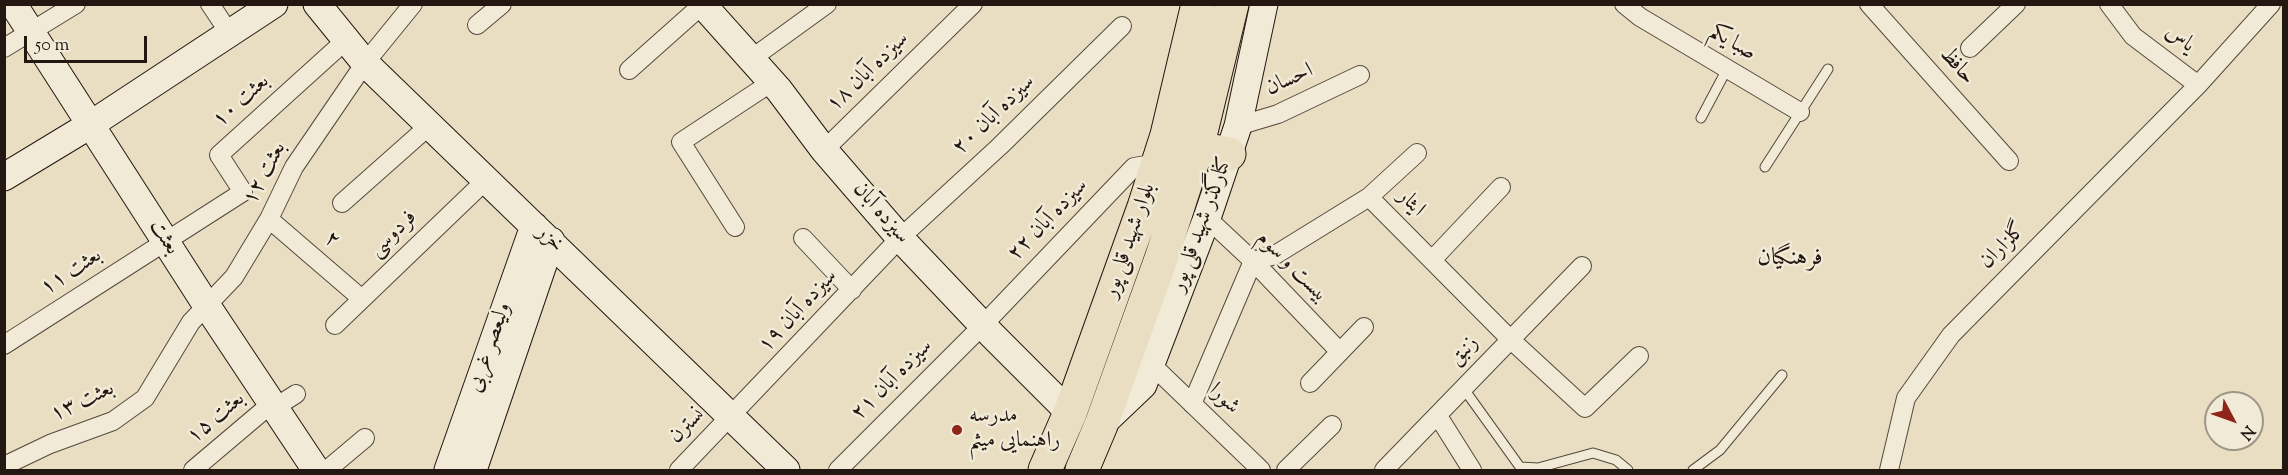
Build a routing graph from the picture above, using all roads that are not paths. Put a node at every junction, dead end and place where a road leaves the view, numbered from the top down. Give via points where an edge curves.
1 (13, 4) edge
2 (76, 4) edge
3 (210, 4) edge
4 (274, 4) edge
5 (317, 4) edge
6 (413, 4) edge
7 (502, 4) edge
8 (827, 4) edge
9 (973, 4) edge
10 (1197, 4) edge
11 (1232, 4) edge
12 (1263, 4) edge
13 (1624, 4) edge
14 (1869, 4) edge
15 (2016, 4) edge
16 (2109, 4) edge
17 (2271, 4) edge
18 (702, 5) edge
19 (1645, 11) edge
20 (477, 26) dead end
21 (1122, 26) dead end
22 (30, 31) junction
23 (230, 33) junction
24 (345, 41) junction
25 (4, 48) edge
26 (1970, 48) dead end
27 (751, 59) junction
28 (365, 63) junction
29 (1727, 69) junction
30 (1828, 69) dead end
31 (629, 70) dead end
32 (1360, 75) dead end
33 (772, 82) junction
34 (2198, 85) junction
35 (1800, 112) junction
36 (1701, 118) dead end
37 (90, 125) junction
38 (430, 125) junction
39 (1234, 140) junction
40 (1197, 148) junction
41 (824, 150) junction
42 (1417, 153) dead end
43 (2009, 161) dead end
44 (1158, 163) junction
45 (1765, 167) dead end
46 (4, 177) edge
47 (486, 180) junction
48 (1501, 187) dead end
49 (1370, 197) junction
50 (342, 204) dead end
51 (1207, 218) junction
52 (269, 219) junction
53 (735, 227) dead end
54 (542, 233) junction
55 (803, 238) dead end
56 (900, 238) junction
57 (165, 242) junction
58 (1432, 260) junction
59 (1253, 261) junction
60 (1582, 266) dead end
61 (852, 290) junction
62 (362, 299) junction
63 (207, 306) junction
64 (335, 325) dead end
65 (983, 326) junction
66 (1364, 327) dead end
67 (1510, 339) junction
68 (4, 345) edge
69 (1340, 352) junction
70 (1639, 356) dead end
71 (1151, 364) junction
72 (1782, 375) dead end
73 (1310, 383) dead end
74 (1464, 389) junction
75 (486, 399) junction
76 (280, 402) junction
77 (1192, 404) junction
78 (1070, 413) junction
79 (1438, 416) junction
80 (732, 418) junction
81 (1101, 425) junction
82 (1332, 425) dead end
83 (365, 438) dead end
84 (4, 466) edge
85 (7, 471) edge
86 (193, 471) edge
87 (316, 471) edge
88 (327, 471) edge
89 (448, 471) edge
90 (473, 471) edge
91 (679, 471) edge
92 (786, 471) edge
93 (838, 471) edge
94 (1045, 471) edge
95 (1082, 471) edge
96 (1261, 471) edge
97 (1286, 471) edge
98 (1384, 471) edge
99 (1472, 471) edge
100 (1628, 471) edge
101 (1693, 471) edge
102 (1889, 471) edge

1 - 22 street, بعثت
2 - 22 street
3 - 23 street
4 - 23 street
5 - 24 street, خزر
6 - 28 street, بعثت ۱۲
7 - 20 street
8 - 27 street
9 - 41 street, سیزده آبان ۱۸
10 - 44 highway, بلوار شهید قلی پور
11 - 40 highway, بلوار شهید قلی پور
12 - 39 street, کنارگذر شهید قلی پور
13 - 19 street, صبا یکم
14 - 43 street, حافظ
15 - 26 street
16 - 34 street, یاس via 2133,36
17 - 34 street, گلزاران
18 - 27 street, سیزده آبان
18 - 31 street
19 - 29 street, صبا یکم
21 - 56 street, سیزده آبان ۲۰
22 - 25 street
22 - 37 street, بعثت
23 - 37 street
24 - 28 street, خزر
24 - 57 street, بعثت ۱۰ via 219,155 243,192
27 - 33 street, سیزده آبان
28 - 38 street, خزر
28 - 52 street, بعثت ۱۲ via 294,167
29 - 35 street, صبا یکم
29 - 36 lane
30 - 35 lane
32 - 39 street, احسان
33 - 41 street, سیزده آبان
33 - 53 street via 681,142
34 - 102 street, گلزاران via 1951,335 1906,398
35 - 45 lane
37 - 46 street
37 - 57 street, بعثت
38 - 47 street, خزر
38 - 50 street
39 - 40 highway
39 - 51 street, کنارگذر شهید قلی پور
40 - 81 highway, بلوار شهید قلی پور
41 - 56 street, سیزده آبان
42 - 49 street
44 - 65 street, سیزده آبان ۲۲ via 1134,168
44 - 78 highway, بلوار شهید قلی پور
47 - 54 street, خزر
47 - 62 street, فردوسی
48 - 58 street
49 - 58 street, ایثار
49 - 59 street, ایثار via 1275,255
51 - 59 street, بیست و سوم
51 - 71 street, کنارگذر شهید قلی پور
52 - 62 street, ۲
52 - 63 street, بعثت ۱۲ via 234,277
54 - 75 street, ولیعصر غربی
54 - 80 street, خزر
55 - 61 street
56 - 61 street, سیزده آبان ۱۹
56 - 65 street, سیزده آبان
57 - 63 street, بعثت
57 - 68 street, بعثت ۱۱
58 - 67 street, ایثار
59 - 69 street, بیست و سوم
59 - 77 street
60 - 67 street, زنبق
61 - 80 street, سیزده آبان ۱۹
62 - 64 street, فردوسی
63 - 76 street, بعثت
63 - 84 street, بعثت ۱۳ via 191,322 145,398 113,421
65 - 78 street, سیزده آبان
65 - 93 street, سیزده آبان ۲۱
66 - 69 street
67 - 70 street, ایثار via 1585,408
67 - 74 street, زنبق
69 - 73 street
71 - 77 street, شورا
71 - 81 street, کنارگذر شهید قلی پور via 1143,385
72 - 101 lane via 1720,450
74 - 79 street, زنبق
74 - 100 lane via 1520,467 1538,468 1593,453 1616,460
75 - 89 street, ولیعصر غربی
75 - 90 street, ولیعصر غربی
76 - 86 street, بعثت ۱۵
76 - 87 street, بعثت
77 - 96 street, شورا
78 - 94 highway, بلوار شهید قلی پور
79 - 98 street, زنبق
79 - 99 street
80 - 91 street, نسترن
80 - 92 street, خزر
81 - 95 highway, بلوار شهید قلی پور
82 - 97 street
83 - 88 street
84 - 85 street

